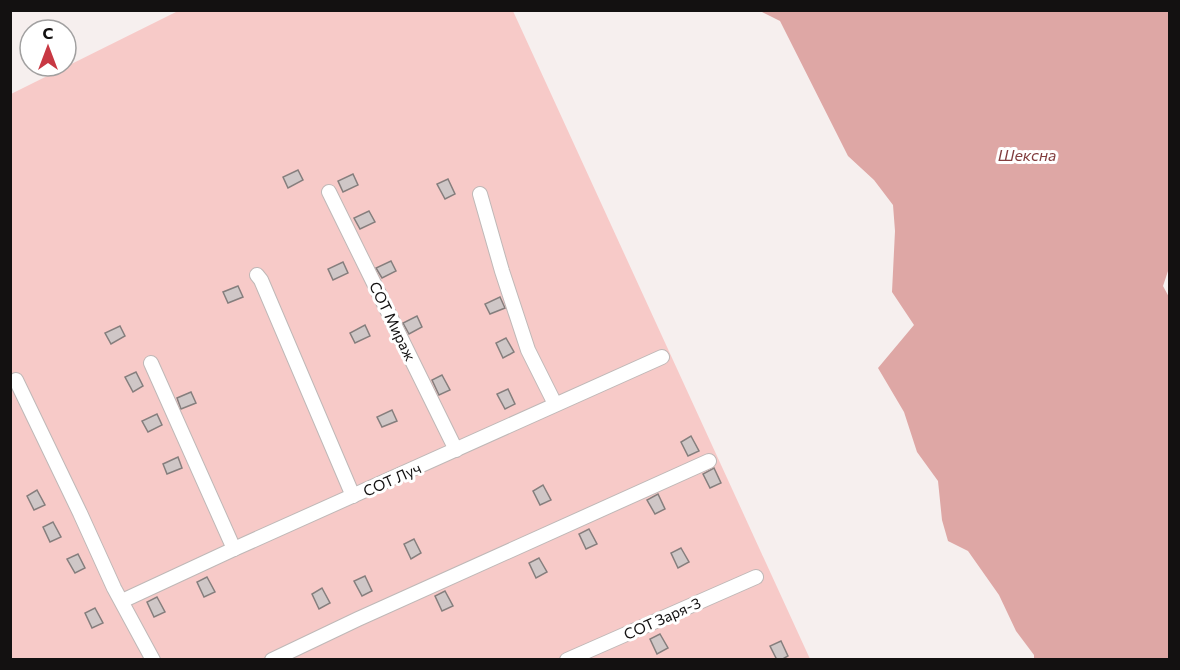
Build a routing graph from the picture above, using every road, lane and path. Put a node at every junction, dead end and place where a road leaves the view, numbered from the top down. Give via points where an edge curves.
1 (329, 192) dead end
2 (480, 194) dead end
3 (257, 275) dead end
4 (662, 357) dead end
5 (150, 363) dead end
6 (16, 380) dead end
7 (555, 404) junction
8 (456, 450) junction
9 (709, 461) dead end
10 (353, 496) junction
11 (234, 549) junction
12 (756, 577) dead end
13 (122, 601) junction
14 (153, 660) edge
15 (272, 660) edge
16 (567, 660) edge

1 - 8 street, СОТ Мираж
2 - 7 street via 528,350
3 - 10 street
4 - 7 street, СОТ Луч
5 - 11 street
6 - 13 street
7 - 8 street, СОТ Луч
8 - 10 street, СОТ Луч
9 - 15 street
10 - 11 street, СОТ Луч
11 - 13 street, СОТ Луч
12 - 16 street, СОТ Заря-3
13 - 14 street

